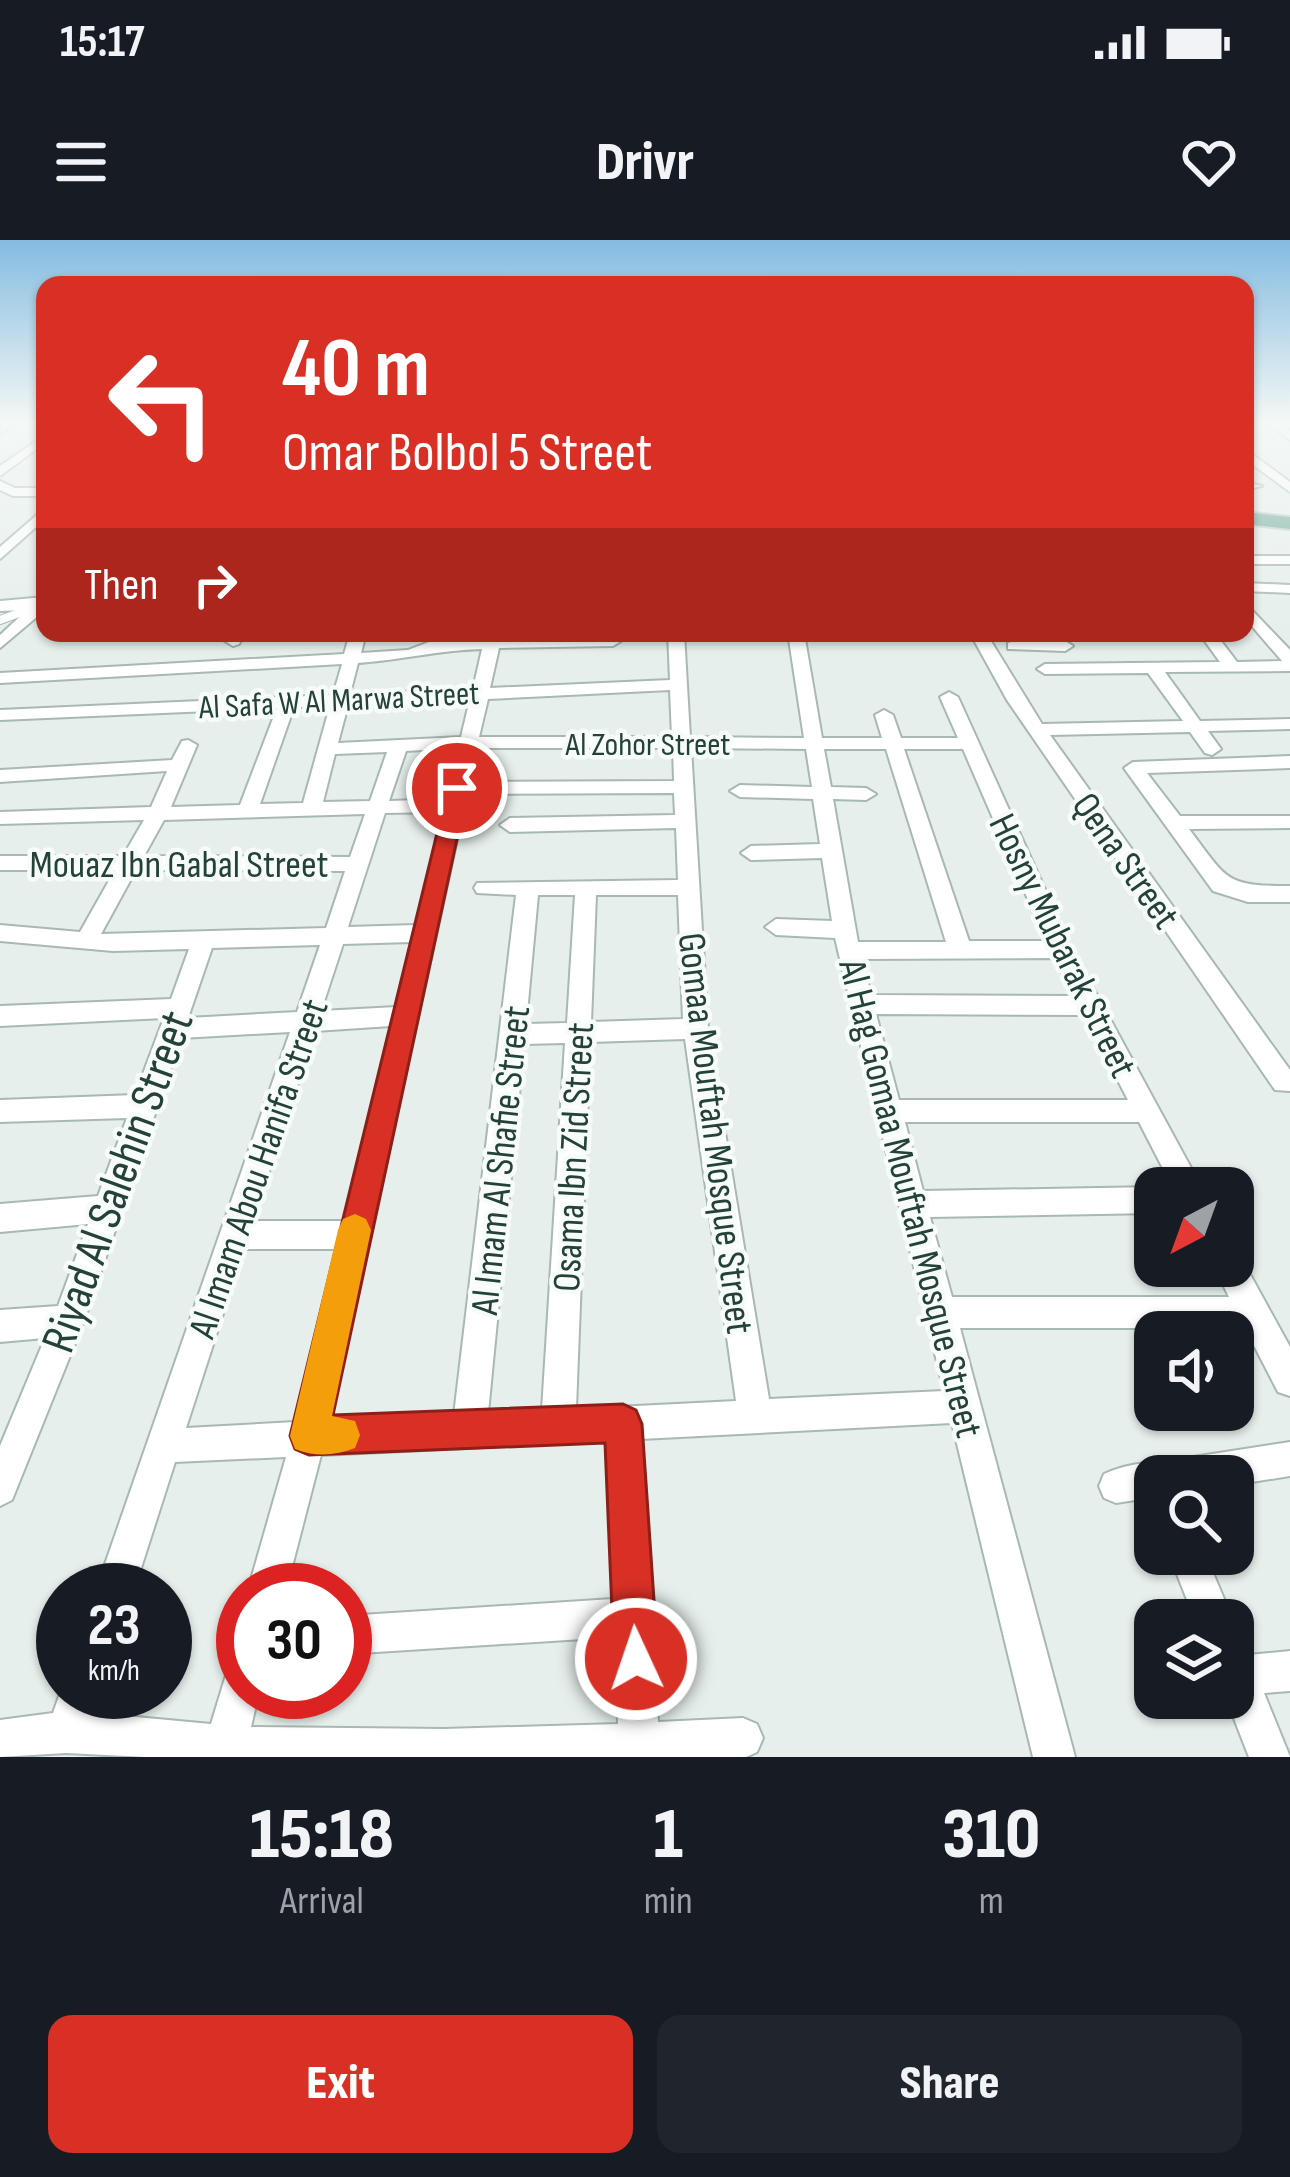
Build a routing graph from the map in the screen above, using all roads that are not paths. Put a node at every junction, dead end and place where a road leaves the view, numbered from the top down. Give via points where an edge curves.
1 (1254, 519) edge
2 (1290, 523) edge
3 (36, 524) edge
4 (0, 525) edge
5 (36, 526) edge
6 (1254, 529) edge
7 (1290, 533) edge
8 (2, 552) edge
9 (1254, 560) edge
10 (1290, 560) edge
11 (1254, 588) edge
12 (1290, 589) edge
13 (1254, 597) edge
14 (0, 606) edge
15 (36, 608) edge
16 (36, 611) edge
17 (36, 613) edge
18 (1254, 619) edge
19 (0, 620) edge
20 (1282, 623) edge
21 (1290, 641) edge
22 (356, 642) edge
23 (463, 642) edge
24 (492, 642) edge
25 (613, 642) edge
26 (677, 642) edge
27 (797, 642) edge
28 (983, 642) edge
29 (1041, 642) edge
30 (1063, 642) edge
31 (1214, 642) edge
32 (0, 643) edge
33 (1014, 646) dead end
34 (352, 657) junction
35 (1290, 663) edge
36 (611, 665) dead end
37 (1232, 666) junction
38 (1154, 668) junction
39 (1045, 669) dead end
40 (1078, 669) junction
41 (0, 678) edge
42 (679, 685) junction
43 (480, 690) junction
44 (949, 697) dead end
45 (343, 698) junction
46 (288, 701) junction
47 (0, 716) edge
48 (884, 716) dead end
49 (1290, 724) edge
50 (1196, 726) junction
51 (1037, 730) junction
52 (467, 742) junction
53 (682, 743) junction
54 (813, 744) junction
55 (968, 744) junction
56 (893, 745) junction
57 (398, 746) junction
58 (328, 748) junction
59 (1212, 749) dead end
60 (1290, 762) edge
61 (85, 770) junction
62 (0, 776) edge
63 (681, 787) junction
64 (740, 791) dead end
65 (821, 791) junction
66 (866, 794) dead end
67 (454, 797) junction
68 (377, 807) junction
69 (311, 808) junction
70 (248, 811) junction
71 (158, 813) junction
72 (62, 815) junction
73 (0, 818) edge
74 (683, 821) junction
75 (1290, 822) edge
76 (1172, 823) junction
77 (510, 825) dead end
78 (828, 850) junction
79 (751, 853) dead end
80 (0, 863) edge
81 (129, 864) junction
82 (358, 864) junction
83 (686, 887) junction
84 (485, 888) dead end
85 (528, 888) junction
86 (586, 888) junction
87 (1290, 894) edge
88 (776, 927) dead end
89 (0, 933) edge
90 (421, 934) junction
91 (335, 936) junction
92 (205, 940) junction
93 (846, 940) junction
94 (86, 941) junction
95 (1061, 949) junction
96 (960, 950) junction
97 (862, 1004) junction
98 (1091, 1006) junction
99 (0, 1016) edge
100 (404, 1016) junction
101 (174, 1018) junction
102 (307, 1022) junction
103 (696, 1029) junction
104 (578, 1032) junction
105 (514, 1034) junction
106 (1283, 1082) dead end
107 (142, 1106) junction
108 (0, 1111) edge
109 (889, 1111) junction
110 (1148, 1111) junction
111 (1176, 1167) edge
112 (1134, 1200) edge
113 (915, 1204) junction
114 (106, 1209) junction
115 (0, 1218) edge
116 (235, 1235) junction
117 (353, 1235) junction
118 (1134, 1312) edge
119 (1254, 1312) edge
120 (944, 1313) junction
121 (68, 1321) junction
122 (0, 1326) edge
123 (1290, 1380) edge
124 (966, 1406) junction
125 (755, 1417) junction
126 (623, 1424) junction
127 (558, 1426) junction
128 (469, 1431) junction
129 (309, 1436) junction
130 (164, 1446) junction
131 (1290, 1459) edge
132 (1254, 1465) edge
133 (1134, 1483) edge
134 (1116, 1486) dead end
135 (0, 1487) edge
136 (124, 1563) edge
137 (274, 1563) edge
138 (634, 1617) junction
139 (372, 1633) edge
140 (1254, 1671) edge
141 (1290, 1671) edge
142 (1254, 1718) edge
143 (52, 1719) edge
144 (111, 1719) edge
145 (232, 1719) edge
146 (743, 1738) dead end
147 (0, 1740) edge
148 (225, 1747) junction
149 (640, 1750) edge
150 (1054, 1757) edge
151 (1270, 1757) edge

1 - 2 main road
3 - 4 street
5 - 8 street
6 - 7 main road
9 - 10 street
11 - 12 street
13 - 20 street
14 - 15 street
16 - 19 lane
17 - 32 street
18 - 35 street
20 - 21 street
22 - 34 street
23 - 34 street
24 - 43 street
25 - 36 street
26 - 42 street, Gomaa Mouftah Mosque Street
27 - 54 street, Al Hag Gomaa Mouftah Mosque Street
28 - 51 street, Qena Street
29 - 33 street
30 - 40 street
31 - 37 street
34 - 41 street
34 - 45 street
35 - 37 street
37 - 38 street
38 - 40 street
38 - 50 street
39 - 40 street
42 - 43 street, Al Safa W Al Marwa Street
42 - 53 street, Gomaa Mouftah Mosque Street
43 - 45 street, Al Safa W Al Marwa Street
43 - 52 street
44 - 55 street, Hosny Mubarak Street
45 - 46 street, Al Safa W Al Marwa Street
45 - 58 street
46 - 47 street, Al Safa W Al Marwa Street
46 - 70 street
48 - 56 street
49 - 50 street
50 - 51 street
50 - 59 street
51 - 106 street, Qena Street
52 - 53 street, Al Zohor Street
52 - 57 street, Al Zohor Street
52 - 67 street
53 - 54 street, Al Zohor Street
53 - 63 street, Gomaa Mouftah Mosque Street
54 - 56 street, Al Zohor Street
54 - 65 street, Al Hag Gomaa Mouftah Mosque Street
55 - 56 street, Al Zohor Street
55 - 95 street, Hosny Mubarak Street
56 - 96 street
57 - 58 street, Al Zohor Street
57 - 68 street, Al Imam Abou Hanifa Street
58 - 69 street
60 - 76 street via 1136,764
61 - 62 street
61 - 71 street via 184,755
61 - 72 street
63 - 67 street
63 - 74 street, Gomaa Mouftah Mosque Street
64 - 65 street
65 - 66 street
65 - 78 street, Al Hag Gomaa Mouftah Mosque Street
67 - 68 street
67 - 90 street
68 - 69 street
68 - 82 street, Al Imam Abou Hanifa Street
69 - 70 street
70 - 71 street
71 - 72 street
71 - 81 street
72 - 73 street
74 - 77 street
74 - 83 street, Gomaa Mouftah Mosque Street
75 - 76 street
76 - 87 street via 1221,886
78 - 79 street
78 - 93 street, Al Hag Gomaa Mouftah Mosque Street
80 - 81 street, Mouaz Ibn Gabal Street
81 - 82 street, Mouaz Ibn Gabal Street
81 - 94 street
82 - 91 street, Al Imam Abou Hanifa Street
83 - 86 street
83 - 103 street, Gomaa Mouftah Mosque Street
84 - 85 street
85 - 86 street
85 - 105 street, Al Imam Al Shafie Street
86 - 104 street, Osama Ibn Zid Street
88 - 93 street
89 - 94 street
90 - 91 street
90 - 100 street
91 - 92 street
91 - 102 street, Al Imam Abou Hanifa Street
92 - 94 street
92 - 101 street, Riyad Al Salehin Street
93 - 96 street
93 - 97 street, Al Hag Gomaa Mouftah Mosque Street
95 - 96 street
95 - 98 street, Hosny Mubarak Street
97 - 98 street
97 - 109 street, Al Hag Gomaa Mouftah Mosque Street
98 - 110 street, Hosny Mubarak Street
99 - 101 street
100 - 102 street
100 - 117 street
101 - 102 street
101 - 107 street, Riyad Al Salehin Street
102 - 116 street, Al Imam Abou Hanifa Street
103 - 104 street
103 - 125 street, Gomaa Mouftah Mosque Street
104 - 105 street
104 - 127 street, Osama Ibn Zid Street
105 - 128 street, Al Imam Al Shafie Street
107 - 108 street
107 - 114 street, Riyad Al Salehin Street
109 - 110 street
109 - 113 street, Al Hag Gomaa Mouftah Mosque Street
110 - 111 street, Hosny Mubarak Street
112 - 113 street
113 - 120 street, Al Hag Gomaa Mouftah Mosque Street
114 - 115 street
114 - 121 street, Riyad Al Salehin Street
116 - 117 street
116 - 130 street, Al Imam Abou Hanifa Street
117 - 129 street
118 - 120 street
119 - 123 street
120 - 124 street, Al Hag Gomaa Mouftah Mosque Street
121 - 122 street
121 - 135 street, Riyad Al Salehin Street
124 - 125 street
124 - 150 street, Al Hag Gomaa Mouftah Mosque Street
125 - 126 street
126 - 127 street
126 - 138 street
127 - 128 street
128 - 129 street
129 - 130 street
129 - 137 street
130 - 136 street, Al Imam Abou Hanifa Street
131 - 132 street
133 - 134 street
138 - 139 street
138 - 149 street
140 - 141 street
142 - 151 street
143 - 147 street
144 - 148 street
145 - 148 street
146 - 149 street
148 - 149 street

